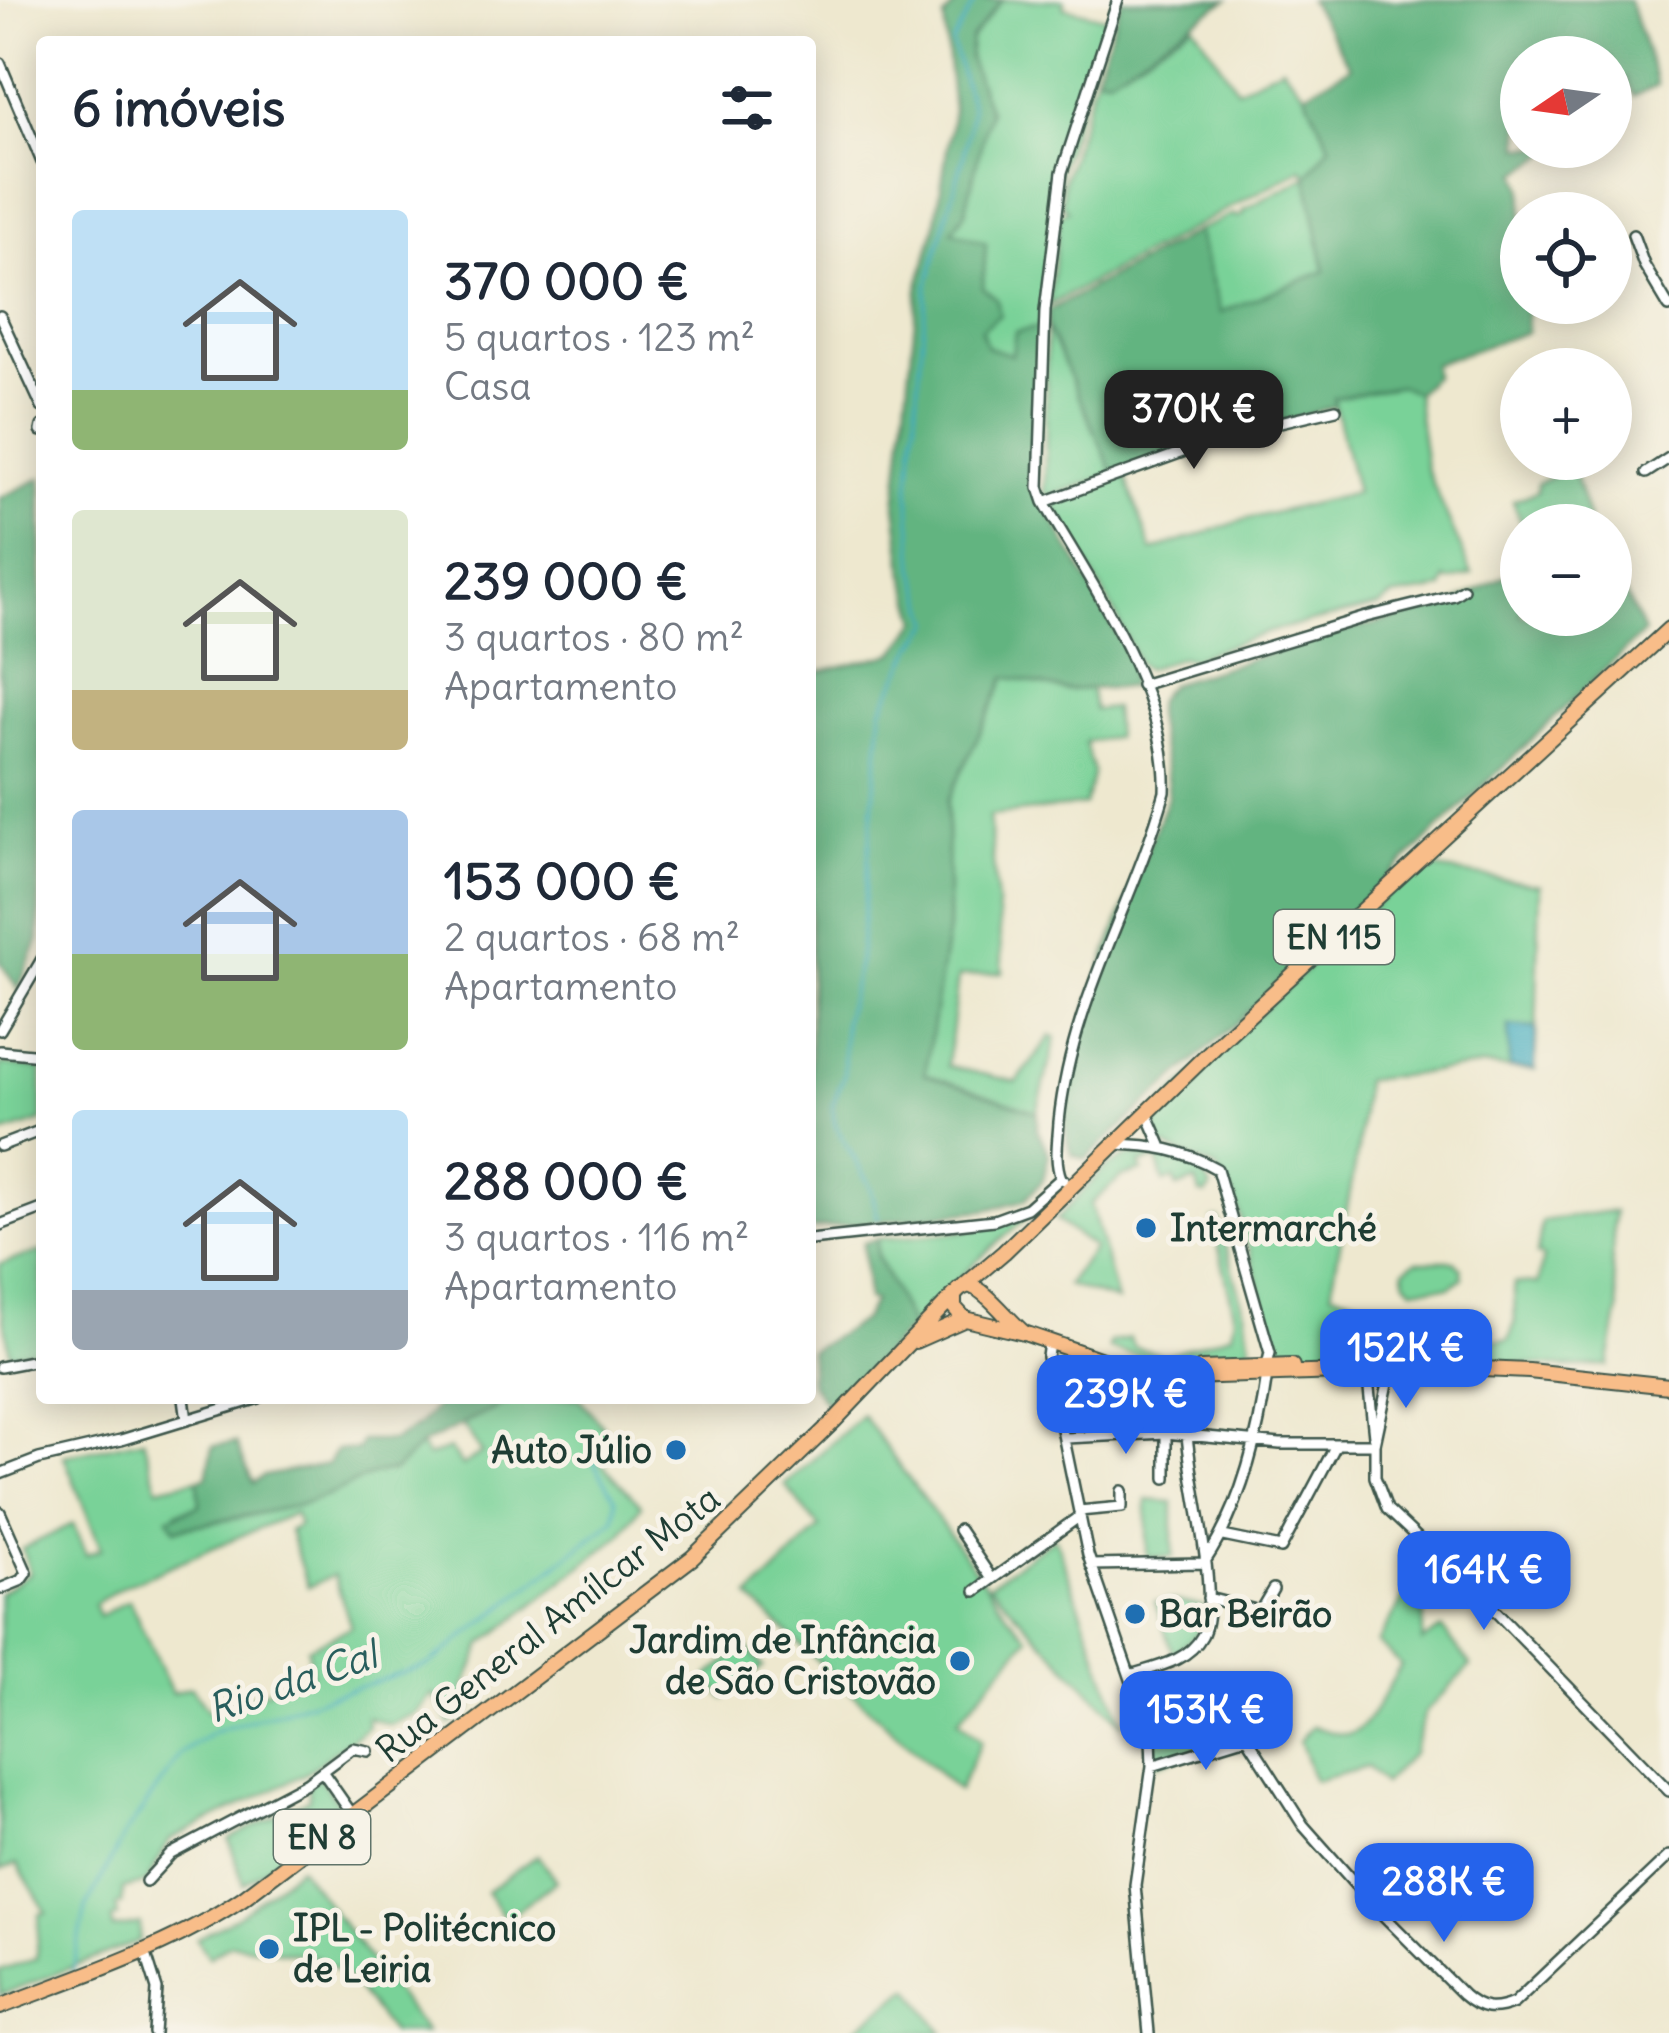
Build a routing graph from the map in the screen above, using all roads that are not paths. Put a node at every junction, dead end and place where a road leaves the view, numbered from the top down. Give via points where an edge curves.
1 (1118, 0) edge
2 (0, 63) edge
3 (36, 148) edge
4 (1633, 235) dead end
5 (1669, 307) edge
6 (0, 316) edge
7 (36, 394) edge
8 (1336, 409) dead end
9 (1669, 458) edge
10 (1646, 473) dead end
11 (1043, 502) junction
12 (1463, 589) dead end
13 (1669, 629) edge
14 (1141, 685) junction
15 (36, 969) edge
16 (0, 1030) edge
17 (0, 1052) edge
18 (36, 1055) edge
19 (1147, 1113) junction
20 (36, 1132) edge
21 (1113, 1144) junction
22 (1161, 1145) junction
23 (0, 1146) edge
24 (1067, 1182) junction
25 (36, 1211) edge
26 (0, 1226) edge
27 (816, 1239) edge
28 (1004, 1252) junction
29 (959, 1291) junction
30 (987, 1297) junction
31 (968, 1320) junction
32 (1024, 1334) junction
33 (910, 1343) junction
34 (1049, 1343) junction
35 (36, 1360) edge
36 (0, 1367) edge
37 (1391, 1369) junction
38 (1267, 1370) junction
39 (1367, 1370) junction
40 (1183, 1376) junction
41 (1669, 1386) edge
42 (185, 1404) edge
43 (240, 1404) edge
44 (187, 1420) junction
45 (1166, 1432) junction
46 (1187, 1435) junction
47 (1066, 1438) junction
48 (1255, 1442) junction
49 (1336, 1444) junction
50 (1376, 1444) junction
51 (0, 1474) edge
52 (1166, 1478) dead end
53 (1122, 1492) dead end
54 (0, 1512) edge
55 (1080, 1514) junction
56 (959, 1530) dead end
57 (1222, 1536) junction
58 (1204, 1563) junction
59 (1091, 1565) junction
60 (992, 1579) junction
61 (0, 1589) edge
62 (1273, 1589) dead end
63 (976, 1591) dead end
64 (1208, 1598) junction
65 (1130, 1675) junction
66 (368, 1751) dead end
67 (1152, 1766) junction
68 (322, 1771) junction
69 (1669, 1791) edge
70 (352, 1814) junction
71 (1669, 1856) edge
72 (146, 1882) dead end
73 (145, 1952) junction
74 (0, 2007) edge
75 (154, 2033) edge
76 (1149, 2033) edge

1 - 11 street via 1062,172 1045,311
2 - 3 street
4 - 5 street
6 - 7 street
8 - 11 street via 1241,431
9 - 10 street
11 - 14 street
12 - 14 street
13 - 19 main road, EN 115
14 - 24 street via 1165,793 1065,1077 1057,1150
15 - 16 street
17 - 18 street
19 - 21 main road, EN 115
19 - 22 street
20 - 23 street
21 - 22 street
21 - 24 main road, EN 115
22 - 38 street via 1217,1169
24 - 27 street via 994,1220
24 - 28 main road, EN 115
25 - 26 street
28 - 29 main road, EN 115
28 - 30 main road, EN 115
29 - 30 main road via 974,1285
29 - 31 main road via 954,1307
29 - 33 main road, Rua General Amílcar Mota / EN 8
30 - 31 main road, EN 8 via 986,1311
30 - 32 main road
31 - 32 main road
31 - 33 main road, Rua General Amílcar Mota / EN 8
32 - 34 main road
33 - 70 main road, Rua General Amílcar Mota / EN 8 via 692,1558
34 - 40 main road
34 - 47 street
35 - 36 street
37 - 39 main road
37 - 41 main road via 1529,1371
37 - 50 street
38 - 39 main road
38 - 40 main road via 1217,1366
38 - 48 street
39 - 50 street
40 - 46 street
42 - 44 street
43 - 44 street
44 - 51 street
45 - 46 street
45 - 47 street
45 - 52 street
46 - 48 street
46 - 58 street
47 - 55 street
48 - 49 street
48 - 57 street
49 - 50 street
49 - 57 street via 1281,1548
50 - 69 street via 1375,1477 1387,1509
53 - 55 street via 1122,1507
54 - 61 street via 27,1573
55 - 59 street
55 - 60 street
56 - 60 street
57 - 58 street
58 - 59 street
58 - 64 street
59 - 65 street
60 - 63 street
62 - 64 street via 1260,1611
64 - 65 street via 1204,1633 1193,1649
65 - 67 street
66 - 68 street via 352,1748
67 - 71 street via 1246,1737 1343,1872 1485,2009 1514,2003
67 - 76 street via 1135,1885
68 - 70 street
68 - 72 street via 171,1854
70 - 73 main road, Rua General Amílcar Mota / EN 8 via 223,1912
73 - 74 main road, Rua General Amílcar Mota / EN 8
73 - 75 street via 157,1989

